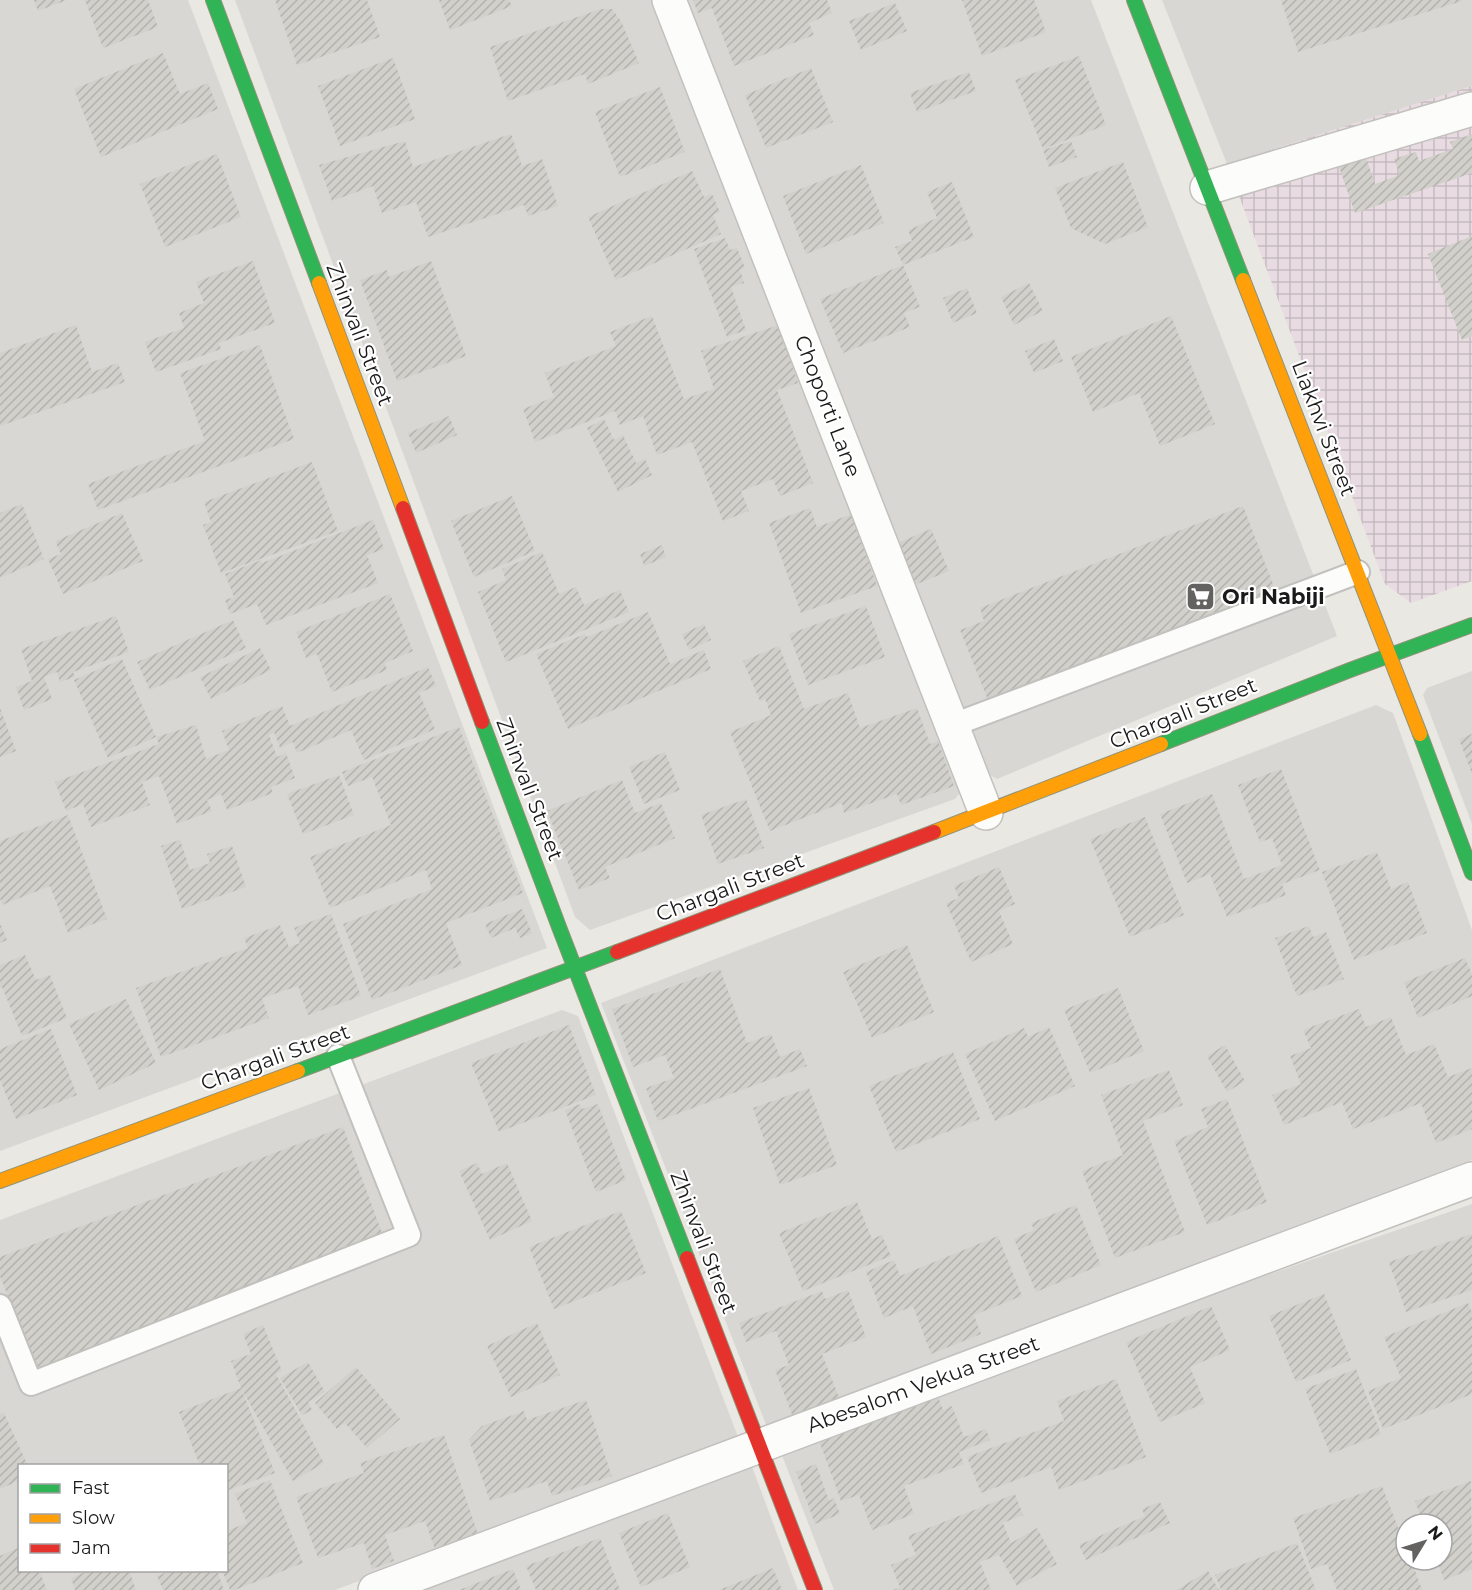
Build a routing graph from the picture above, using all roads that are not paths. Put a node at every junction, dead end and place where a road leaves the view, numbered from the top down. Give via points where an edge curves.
1 (213, 0) edge
2 (669, 0) edge
3 (1134, 0) edge
4 (1472, 109) edge
5 (1207, 188) junction
6 (1358, 572) junction
7 (1472, 625) edge
8 (1389, 654) junction
9 (953, 725) junction
10 (986, 813) junction
11 (1472, 872) edge
12 (575, 968) junction
13 (338, 1056) junction
14 (1472, 1179) edge
15 (0, 1181) edge
16 (0, 1306) edge
17 (760, 1445) junction
18 (375, 1590) edge
19 (815, 1590) edge

1 - 12 street, Zhinvali Street
2 - 9 street, Choporti Lane
3 - 5 street, Liakhvi Street
4 - 5 street
5 - 6 street, Liakhvi Street
6 - 8 street, Liakhvi Street
6 - 9 lane
7 - 8 street, Chargali Street
8 - 10 street, Chargali Street
8 - 11 street, Liakhvi Street
9 - 10 street, Choporti Lane
10 - 12 street, Chargali Street
12 - 13 street, Chargali Street
12 - 17 street, Zhinvali Street
13 - 15 street, Chargali Street
13 - 16 lane via 409,1235 31,1384
14 - 17 street, Abesalom Vekua Street
17 - 18 street, Abesalom Vekua Street
17 - 19 street, Zhinvali Street

